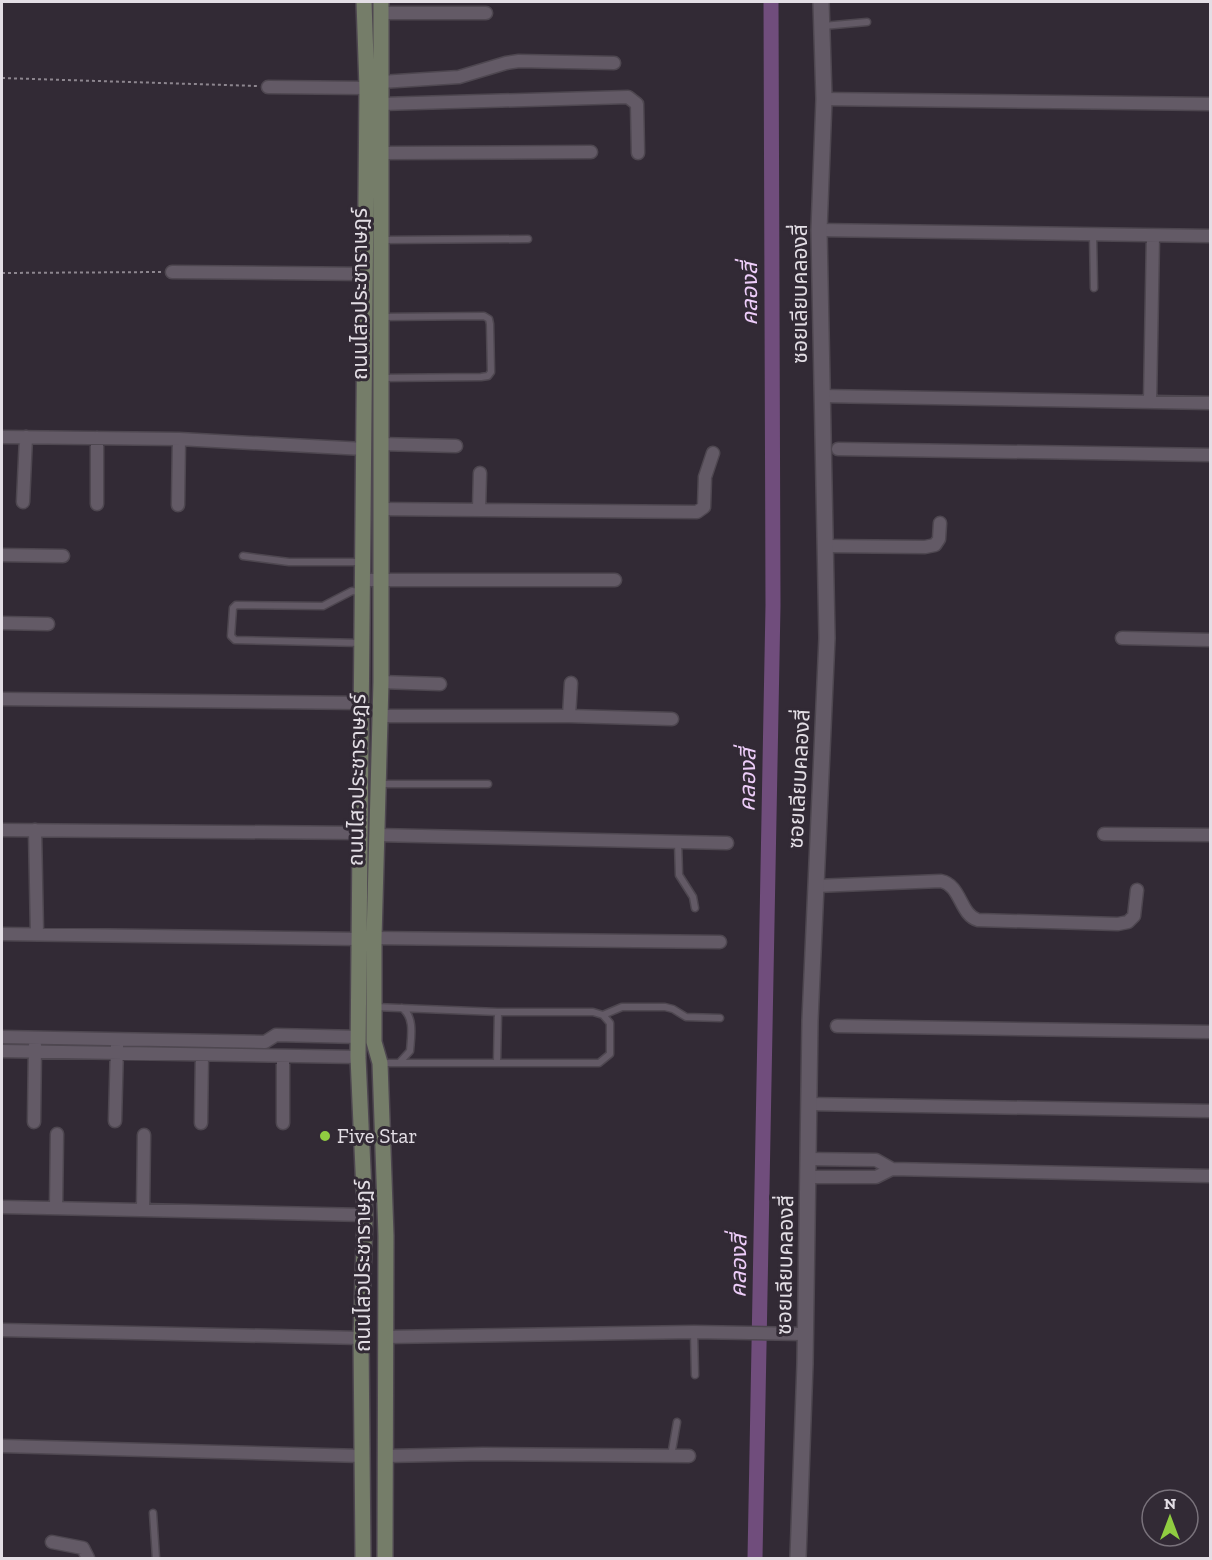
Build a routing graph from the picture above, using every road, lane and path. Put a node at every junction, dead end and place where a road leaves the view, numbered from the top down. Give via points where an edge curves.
1 (364, 2) edge
2 (821, 2) edge
3 (381, 7) edge
4 (486, 13) dead end
5 (867, 22) dead end
6 (822, 26) junction
7 (614, 63) dead end
8 (2, 78) edge
9 (374, 85) junction
10 (268, 87) joint
11 (824, 99) junction
12 (381, 104) junction
13 (1210, 104) edge
14 (591, 152) dead end
15 (381, 153) junction
16 (638, 153) dead end
17 (819, 230) junction
18 (1093, 235) junction
19 (1153, 236) junction
20 (1210, 236) edge
21 (528, 239) dead end
22 (381, 240) junction
23 (172, 272) joint
24 (2, 273) edge
25 (365, 274) junction
26 (1094, 288) dead end
27 (381, 317) junction
28 (380, 378) junction
29 (822, 396) junction
30 (1150, 402) junction
31 (1210, 403) edge
32 (2, 437) edge
33 (26, 437) junction
34 (98, 438) junction
35 (179, 439) junction
36 (380, 444) junction
37 (456, 446) dead end
38 (364, 449) junction
39 (838, 450) dead end
40 (712, 453) dead end
41 (1210, 455) edge
42 (480, 473) dead end
43 (23, 502) dead end
44 (98, 504) dead end
45 (178, 506) dead end
46 (380, 509) junction
47 (479, 510) junction
48 (940, 523) dead end
49 (825, 546) junction
50 (2, 555) edge
51 (63, 556) dead end
52 (243, 556) dead end
53 (363, 562) junction
54 (380, 580) junction
55 (615, 580) dead end
56 (362, 586) junction
57 (2, 623) edge
58 (48, 624) dead end
59 (1122, 638) dead end
60 (1210, 640) edge
61 (362, 643) junction
62 (381, 682) junction
63 (571, 683) dead end
64 (440, 684) dead end
65 (2, 699) edge
66 (362, 702) junction
67 (380, 716) junction
68 (569, 716) junction
69 (672, 719) dead end
70 (377, 784) junction
71 (488, 784) dead end
72 (2, 830) edge
73 (35, 830) junction
74 (360, 833) junction
75 (1104, 834) dead end
76 (377, 835) junction
77 (1210, 835) edge
78 (678, 842) junction
79 (727, 843) dead end
80 (815, 886) junction
81 (1137, 890) dead end
82 (695, 908) dead end
83 (2, 934) edge
84 (37, 934) junction
85 (367, 939) junction
86 (720, 942) dead end
87 (374, 1007) junction
88 (402, 1007) junction
89 (498, 1012) junction
90 (603, 1015) junction
91 (720, 1018) dead end
92 (837, 1026) dead end
93 (1210, 1032) edge
94 (2, 1037) edge
95 (359, 1037) junction
96 (35, 1038) junction
97 (117, 1039) junction
98 (265, 1042) junction
99 (2, 1051) edge
100 (35, 1052) junction
101 (116, 1053) junction
102 (202, 1055) junction
103 (265, 1056) junction
104 (283, 1056) junction
105 (358, 1058) junction
106 (399, 1062) junction
107 (380, 1063) junction
108 (497, 1063) junction
109 (808, 1104) junction
110 (1210, 1111) edge
111 (115, 1121) dead end
112 (34, 1122) dead end
113 (201, 1123) dead end
114 (283, 1123) dead end
115 (57, 1134) dead end
116 (144, 1136) dead end
117 (808, 1159) junction
118 (892, 1169) junction
119 (1210, 1176) edge
120 (807, 1177) junction
121 (2, 1207) edge
122 (56, 1208) junction
123 (143, 1210) junction
124 (365, 1215) junction
125 (2, 1330) edge
126 (694, 1332) junction
127 (805, 1334) junction
128 (386, 1336) junction
129 (362, 1338) junction
130 (695, 1375) dead end
131 (677, 1422) dead end
132 (2, 1446) edge
133 (362, 1456) junction
134 (385, 1456) junction
135 (671, 1456) junction
136 (689, 1456) dead end
137 (153, 1513) dead end
138 (52, 1542) dead end
139 (88, 1558) edge
140 (156, 1558) edge
141 (363, 1558) edge
142 (385, 1558) edge
143 (798, 1558) edge

1 - 9 main road, ถนนไสวประชาราษฎร์
2 - 6 street, ซอยเลียบคลองสี่
3 - 4 street
3 - 9 main road, ถนนไสวประชาราษฎร์
5 - 6 lane
6 - 11 street, ซอยเลียบคลองสี่
7 - 9 street via 519,61 459,77
8 - 10 path
9 - 10 street
9 - 12 main road, ถนนไสวประชาราษฎร์
9 - 25 main road, ถนนไสวประชาราษฎร์
11 - 13 street
11 - 17 street, ซอยเลียบคลองสี่
12 - 15 main road, ถนนไสวประชาราษฎร์
12 - 16 street via 628,97 637,104
14 - 15 street
15 - 22 main road, ถนนไสวประชาราษฎร์
17 - 18 street
17 - 29 street, ซอยเลียบคลองสี่
18 - 19 street
18 - 26 lane
19 - 20 street
19 - 30 street
21 - 22 lane
22 - 27 main road, ถนนไสวประชาราษฎร์
23 - 24 path
23 - 25 street
25 - 38 main road, ถนนไสวประชาราษฎร์
27 - 28 main road, ถนนไสวประชาราษฎร์
27 - 28 lane via 484,316 490,324 491,372 481,377
28 - 36 main road, ถนนไสวประชาราษฎร์
29 - 30 street
29 - 49 street, ซอยเลียบคลองสี่
30 - 31 street
32 - 33 street
33 - 34 street
33 - 43 street
34 - 35 street
34 - 44 street
35 - 38 street
35 - 45 street
36 - 37 street
36 - 46 main road, ถนนไสวประชาราษฎร์
38 - 53 main road, ถนนไสวประชาราษฎร์
39 - 41 street
40 - 47 street via 705,477 704,507 697,512
42 - 47 street
46 - 47 street
46 - 54 main road, ถนนไสวประชาราษฎร์
48 - 49 street via 939,539 935,545 925,547
49 - 80 street, ซอยเลียบคลองสี่ via 827,638
50 - 51 street
52 - 53 lane via 288,562
53 - 56 main road, ถนนไสวประชาราษฎร์
54 - 55 street
54 - 56 street
54 - 62 main road, ถนนไสวประชาราษฎร์
56 - 61 main road, ถนนไสวประชาราษฎร์
56 - 61 lane via 323,606 236,605 231,636 236,640
57 - 58 street
59 - 60 street
61 - 66 main road, ถนนไสวประชาราษฎร์
62 - 64 street
62 - 67 main road, ถนนไสวประชาราษฎร์
63 - 68 street
65 - 66 street
66 - 74 main road, ถนนไสวประชาราษฎร์
67 - 68 street
67 - 70 main road, ถนนไสวประชาราษฎร์
68 - 69 street
70 - 71 lane
70 - 76 main road, ถนนไสวประชาราษฎร์
72 - 73 street
73 - 74 street
73 - 84 street
74 - 85 main road, ถนนไสวประชาราษฎร์
75 - 77 street
76 - 78 street
76 - 85 main road, ถนนไสวประชาราษฎร์
78 - 79 street
78 - 82 lane via 680,875
80 - 81 street via 941,881 950,884 971,917 978,920 1118,924 1134,916
80 - 109 street, ซอยเลียบคลองสี่
83 - 84 street
84 - 85 street
85 - 86 street
85 - 87 main road, ถนนไสวประชาราษฎร์
85 - 95 main road, ถนนไสวประชาราษฎร์
87 - 88 lane
87 - 107 main road, ถนนไสวประชาราษฎร์ via 374,1042
88 - 89 lane
88 - 106 lane via 411,1020 410,1051
89 - 90 lane
89 - 108 lane
90 - 91 lane via 622,1007 641,1006 669,1008 689,1017
90 - 108 lane via 610,1023 610,1054 604,1061
92 - 93 street
94 - 96 street
95 - 98 street via 276,1035
95 - 105 main road, ถนนไสวประชาราษฎร์
96 - 97 street
96 - 100 street
97 - 98 street
97 - 101 street
98 - 103 street
99 - 100 street
100 - 101 street
100 - 112 street
101 - 102 street
101 - 111 street
102 - 103 street
102 - 113 street
103 - 104 street
104 - 105 street
104 - 114 street
105 - 124 main road, ถนนไสวประชาราษฎร์
106 - 107 lane
106 - 108 lane
107 - 128 main road, ถนนไสวประชาราษฎร์
109 - 110 street
109 - 117 street, ซอยเลียบคลองสี่
115 - 122 street
116 - 123 street
117 - 118 street via 876,1160
117 - 120 street, ซอยเลียบคลองสี่
118 - 119 street
118 - 120 street via 876,1177
120 - 127 street, ซอยเลียบคลองสี่
121 - 122 street
122 - 123 street
123 - 124 street
124 - 129 main road, ถนนไสวประชาราษฎร์
125 - 129 street
126 - 127 street
126 - 128 street
126 - 130 lane
127 - 143 street, ซอยเลียบคลองสี่
128 - 134 main road, ถนนไสวประชาราษฎร์
129 - 133 main road, ถนนไสวประชาราษฎร์
131 - 135 lane
132 - 133 street
133 - 141 main road, ถนนไสวประชาราษฎร์
134 - 135 street
134 - 142 main road, ถนนไสวประชาราษฎร์
135 - 136 street
137 - 140 lane
138 - 139 street via 83,1548

